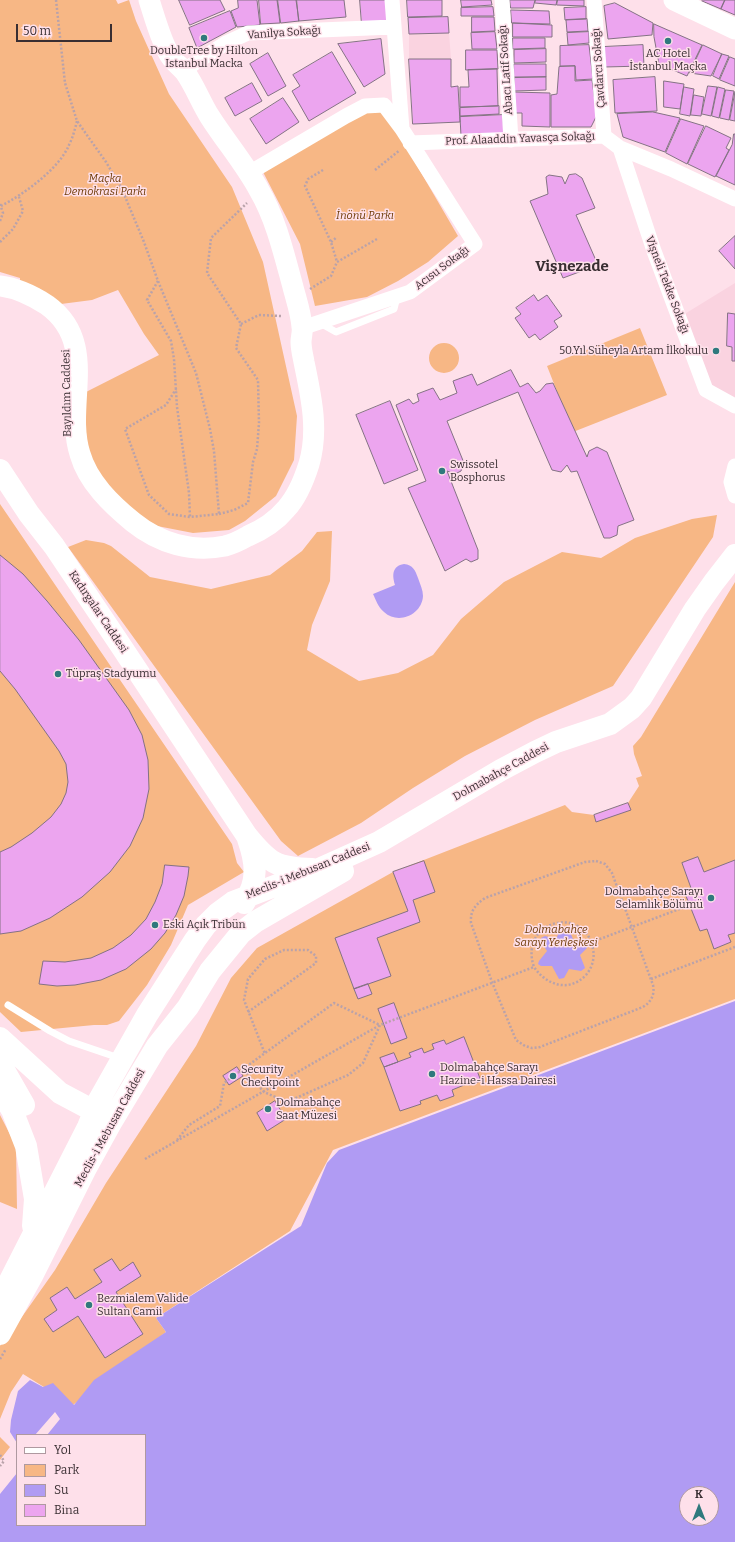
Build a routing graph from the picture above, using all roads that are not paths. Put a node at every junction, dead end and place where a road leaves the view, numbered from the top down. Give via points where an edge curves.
1 (148, 0) edge
2 (161, 0) edge
3 (392, 0) edge
4 (502, 0) edge
5 (594, 0) edge
6 (686, 3) edge
7 (394, 27) junction
8 (735, 29) edge
9 (184, 70) junction
10 (402, 129) junction
11 (604, 136) junction
12 (511, 140) junction
13 (410, 143) junction
14 (620, 148) junction
15 (249, 173) junction
16 (735, 199) edge
17 (0, 286) edge
18 (0, 296) edge
19 (311, 325) junction
20 (735, 406) edge
21 (735, 466) edge
22 (0, 470) edge
23 (735, 496) edge
24 (735, 555) edge
25 (247, 836) junction
26 (379, 842) junction
27 (319, 869) junction
28 (250, 894) junction
29 (8, 1005) dead end
30 (0, 1038) edge
31 (157, 1046) junction
32 (122, 1059) junction
33 (0, 1062) edge
34 (0, 1090) edge
35 (100, 1125) junction
36 (35, 1199) junction
37 (32, 1235) junction
38 (7, 1280) edge
39 (0, 1300) edge
40 (0, 1334) edge

1 - 9 main road, Bayıldım Caddesi via 170,56
2 - 9 main road, Bayıldım Caddesi via 183,60
3 - 7 street, Acısu Sokağı
4 - 12 street, Abacı Latif Sokağı
5 - 11 street, Çavdarcı Sokağı
6 - 8 main road
7 - 9 street, Vanilya Sokağı via 248,33 226,43
7 - 10 street, Acısu Sokağı
9 - 15 main road, Bayıldım Caddesi via 210,116
10 - 13 street, Acısu Sokağı
10 - 15 street, Acısu Sokağı via 384,105 365,106
11 - 12 street, Prof. Alaaddin Yavasça Sokağı
11 - 14 street, Prof. Alaaddin Yavasça Sokağı
12 - 13 street, Prof. Alaaddin Yavasça Sokağı
13 - 19 street, Acısu Sokağı via 475,244 410,292
14 - 16 street, Prof. Alaaddin Yavasça Sokağı
14 - 20 street, Vişneli Tekke Sokağı via 654,251 706,390
15 - 19 main road, Bayıldım Caddesi via 269,211 296,299
17 - 19 main road, Bayıldım Caddesi via 27,294 42,302 65,322 71,334 77,354 76,441 88,474 101,491 136,524 160,538 180,546 202,549 227,546 255,533 286,510 297,493 309,464 314,440 313,407 301,345
18 - 19 main road, Bayıldım Caddesi via 18,300 41,312 62,335 67,345 68,441 72,460 79,475 92,492 118,522 139,537 182,556 203,558 226,558 258,546 274,535 289,523 298,511 315,480 324,450 325,415
21 - 23 street via 732,482
22 - 25 main road, Kadırgalar Caddesi via 118,640
24 - 26 main road, Dolmabahçe Caddesi via 714,582 655,677 632,708 610,724 556,742 501,770
25 - 27 main road, Kadırgalar Caddesi via 258,850 275,864
25 - 28 main road, Kadırgalar Caddesi via 255,864
26 - 27 main road, Meclis-i Mebusan Caddesi
26 - 31 main road, Meclis-i Mebusan Caddesi via 342,872 269,913 241,933 210,971 188,1007
27 - 28 main road, Meclis-i Mebusan Caddesi
28 - 31 main road via 211,944 196,968 172,1008
28 - 32 main road, Meclis-i Mebusan Caddesi via 233,902 206,925 166,985
29 - 32 lane via 69,1041
30 - 35 main road via 60,1093
31 - 35 main road, Meclis-i Mebusan Caddesi
32 - 35 main road, Meclis-i Mebusan Caddesi via 99,1100
33 - 35 main road via 49,1102
33 - 36 main road via 18,1093 32,1125 40,1164
34 - 36 main road via 12,1110 26,1146
35 - 37 main road, Meclis-i Mebusan Caddesi
35 - 40 main road, Meclis-i Mebusan Caddesi via 85,1170
36 - 37 main road
37 - 38 main road, Meclis-i Mebusan Caddesi
38 - 39 main road, Meclis-i Mebusan Caddesi

